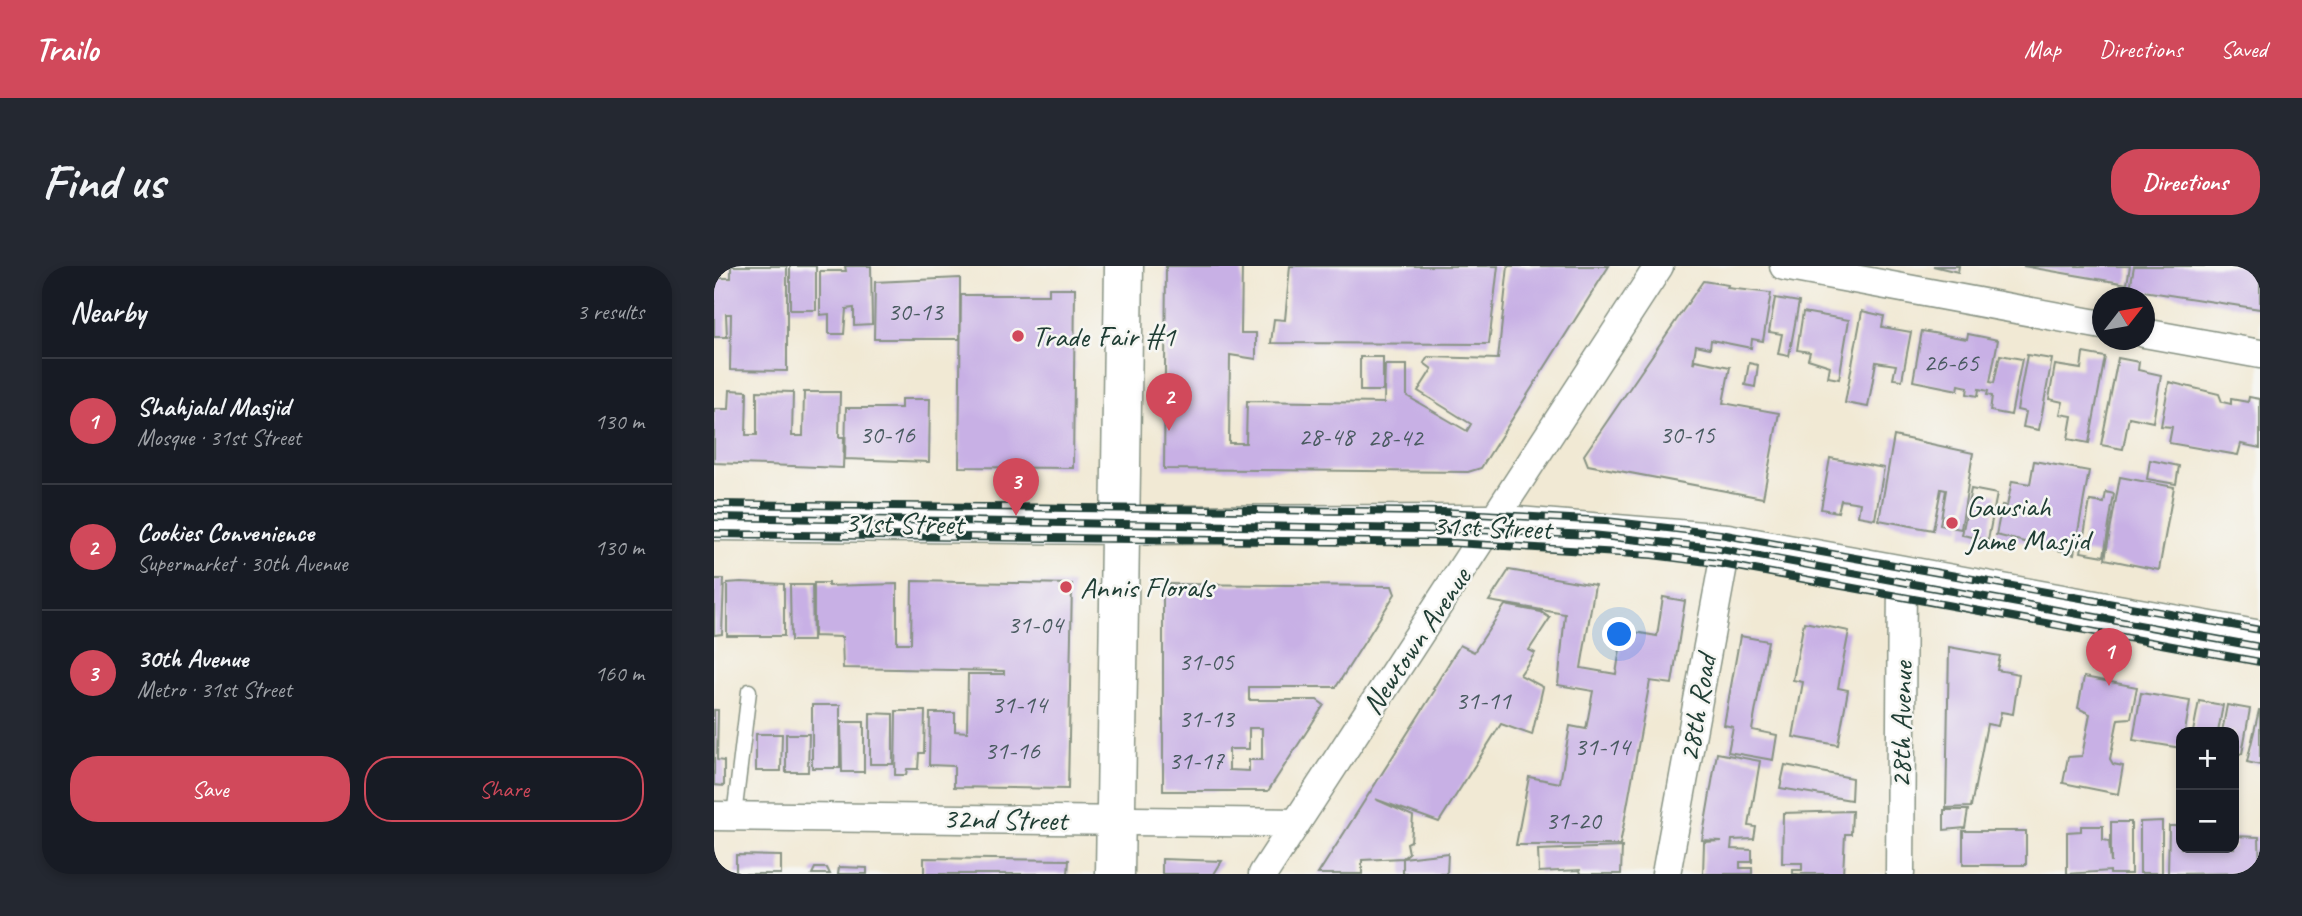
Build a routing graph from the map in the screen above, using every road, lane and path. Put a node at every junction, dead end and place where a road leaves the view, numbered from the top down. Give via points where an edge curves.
1 (1124, 266) edge
2 (1659, 266) edge
3 (1784, 266) edge
4 (2092, 323) edge
5 (2155, 335) edge
6 (2260, 354) edge
7 (714, 521) edge
8 (1493, 524) junction
9 (1122, 525) junction
10 (1727, 543) junction
11 (1902, 575) junction
12 (2260, 640) edge
13 (749, 691) dead end
14 (724, 816) edge
15 (1116, 820) junction
16 (1295, 823) junction
17 (1115, 874) edge
18 (1263, 874) edge
19 (1666, 874) edge
20 (1900, 874) edge

1 - 9 main road
2 - 8 street, Newtown Avenue
3 - 4 street
5 - 6 street
7 - 9 main road, 31st Street
8 - 9 main road, 31st Street
8 - 10 main road, 31st Street
8 - 16 street, Newtown Avenue
9 - 15 main road
10 - 11 main road, 31st Street
10 - 19 street, 28th Road
11 - 12 main road, 31st Street
11 - 20 street, 28th Avenue
13 - 14 lane
14 - 15 street, 32nd Street
15 - 16 street, 32nd Street
15 - 17 main road
16 - 18 street, Newtown Avenue

